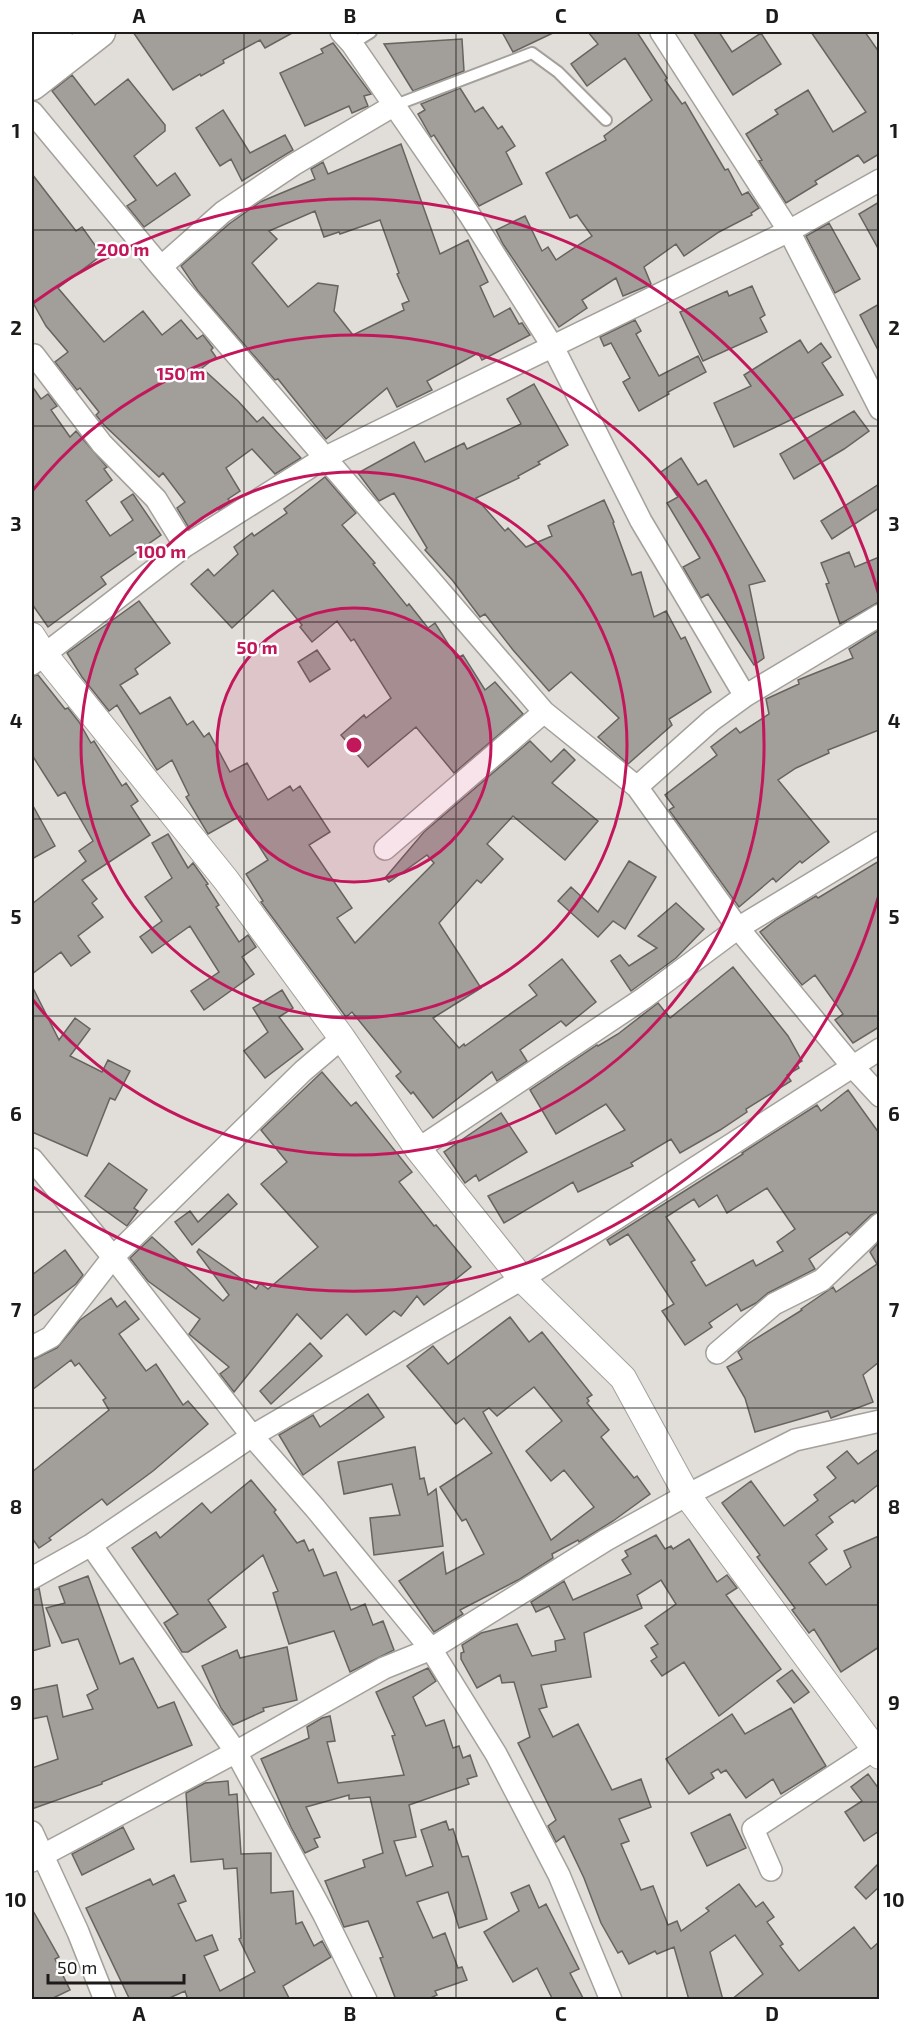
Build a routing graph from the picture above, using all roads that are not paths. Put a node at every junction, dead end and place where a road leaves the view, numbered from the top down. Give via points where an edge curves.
1 (57, 32) edge
2 (100, 32) edge
3 (371, 32) edge
4 (661, 32) edge
5 (346, 38) edge
6 (32, 54) edge
7 (32, 85) edge
8 (393, 106) junction
9 (32, 112) edge
10 (606, 120) dead end
11 (879, 180) edge
12 (789, 231) junction
13 (161, 267) junction
14 (553, 348) junction
15 (34, 355) dead end
16 (879, 409) edge
17 (326, 457) junction
18 (185, 546) junction
19 (879, 615) edge
20 (35, 651) edge
21 (745, 696) junction
22 (544, 712) junction
23 (637, 788) junction
24 (879, 842) edge
25 (385, 849) dead end
26 (738, 928) junction
27 (342, 1038) junction
28 (879, 1049) edge
29 (853, 1067) junction
30 (879, 1096) edge
31 (418, 1149) junction
32 (32, 1159) edge
33 (879, 1224) edge
34 (112, 1257) junction
35 (522, 1279) junction
36 (32, 1347) edge
37 (717, 1353) dead end
38 (879, 1421) edge
39 (252, 1436) junction
40 (687, 1495) junction
41 (91, 1545) junction
42 (32, 1578) edge
43 (431, 1649) junction
44 (236, 1752) junction
45 (877, 1752) edge
46 (32, 1832) edge
47 (37, 1857) edge
48 (771, 1870) dead end
49 (105, 2000) edge
50 (366, 2000) edge
51 (611, 2000) edge

1 - 6 main road
2 - 7 main road
3 - 5 lane
4 - 12 street
5 - 8 street
8 - 10 lane via 532,53 558,72
8 - 13 street via 223,212
8 - 14 street via 469,214
9 - 13 street
11 - 12 street
12 - 14 street
12 - 16 street
13 - 17 street
14 - 17 street
14 - 21 street via 641,521
15 - 18 street via 102,444 156,499
17 - 18 street
17 - 22 street
18 - 20 street
19 - 21 street
20 - 27 street via 226,880
21 - 23 street via 712,720
22 - 23 street
22 - 25 street
23 - 26 street
24 - 26 street
26 - 29 street
26 - 31 street via 644,998
27 - 31 street
27 - 34 street
28 - 29 street
29 - 30 street
29 - 35 street
31 - 35 street
32 - 34 street
33 - 37 street via 822,1280 774,1304
34 - 36 street via 51,1336
34 - 39 street
35 - 39 street
35 - 40 street via 623,1378
38 - 40 street via 795,1440
39 - 41 street
39 - 43 street
40 - 43 street via 606,1540
40 - 45 street
41 - 42 street
41 - 44 street
43 - 44 street via 384,1668
43 - 51 street via 496,1754 559,1875
44 - 47 street
44 - 50 street
45 - 48 street via 753,1829
46 - 47 street
47 - 49 street via 78,1932

